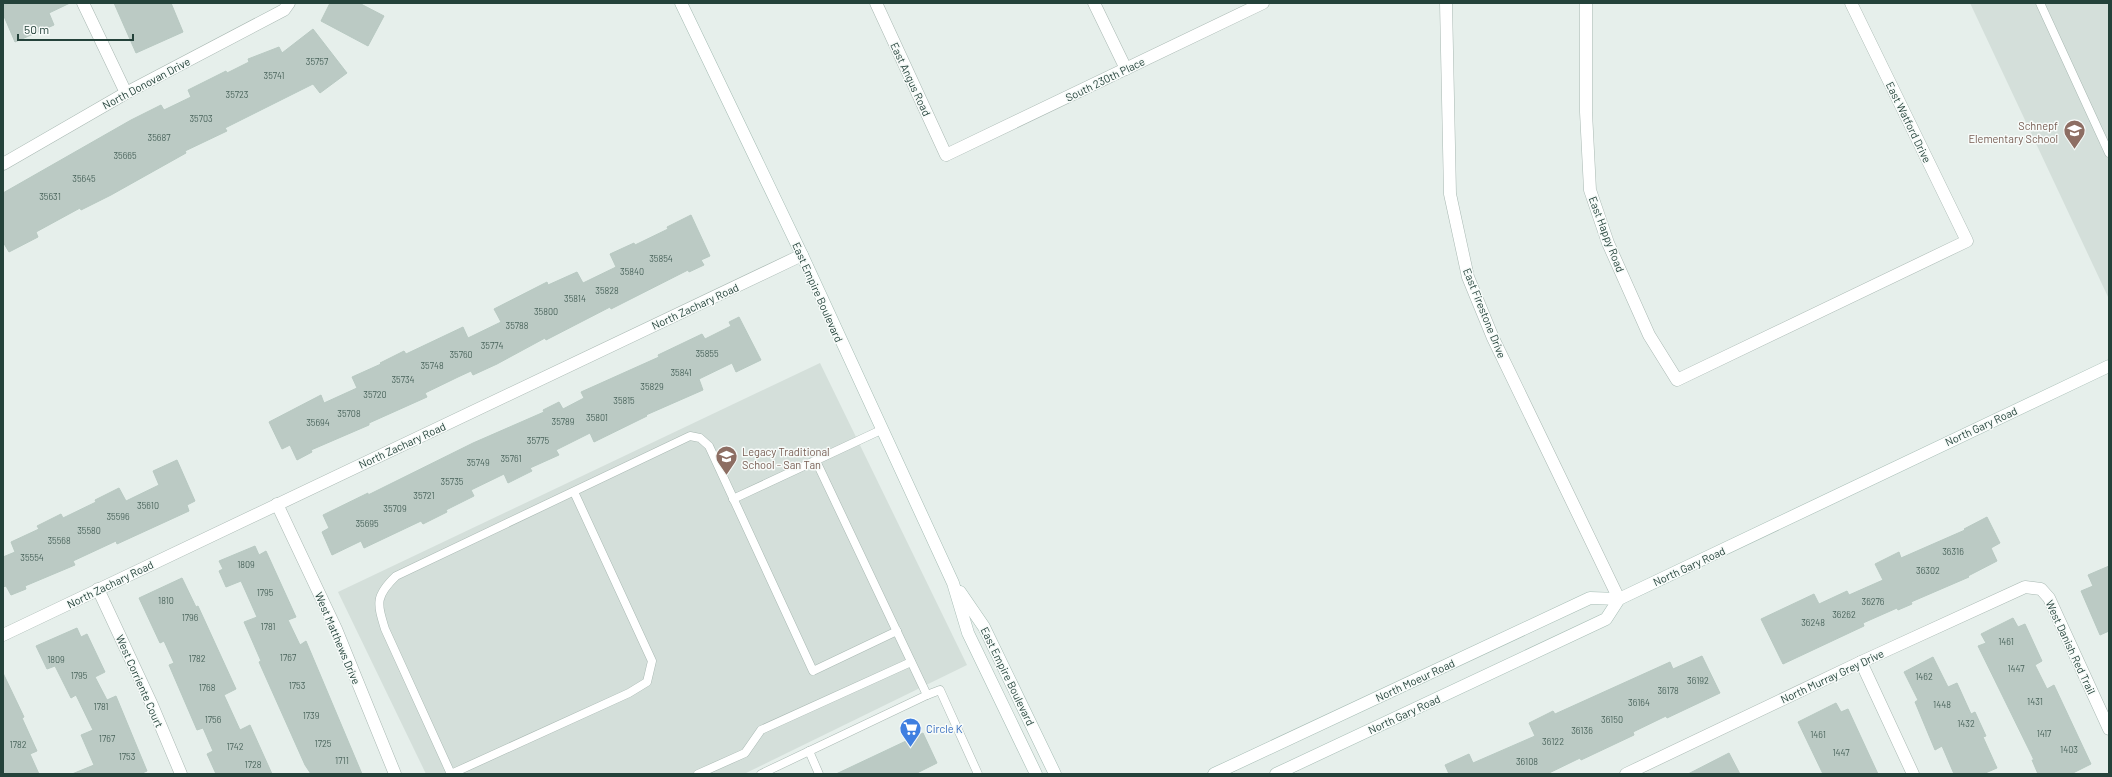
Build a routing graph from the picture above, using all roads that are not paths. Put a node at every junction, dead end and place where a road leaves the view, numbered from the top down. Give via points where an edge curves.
1 (83, 3) edge
2 (289, 3) edge
3 (681, 3) edge
4 (876, 3) edge
5 (1094, 3) edge
6 (1263, 3) edge
7 (1446, 3) edge
8 (1586, 3) edge
9 (1851, 3) edge
10 (2040, 3) edge
11 (1126, 69) junction
12 (126, 93) junction
13 (2109, 153) edge
14 (946, 155) joint
15 (3, 164) edge
16 (1967, 241) joint
17 (802, 255) junction
18 (2109, 366) edge
19 (881, 430) junction
20 (816, 461) junction
21 (574, 492) junction
22 (733, 499) junction
23 (277, 504) junction
24 (953, 582) junction
25 (98, 589) junction
26 (2041, 589) joint
27 (1619, 599) junction
28 (896, 631) junction
29 (3, 635) edge
30 (911, 662) junction
31 (1861, 662) junction
32 (927, 695) junction
33 (2109, 728) edge
34 (809, 751) junction
35 (1648, 769) edge
36 (181, 774) edge
37 (395, 774) edge
38 (451, 774) edge
39 (698, 774) edge
40 (762, 774) edge
41 (820, 774) edge
42 (978, 774) edge
43 (1036, 774) edge
44 (1055, 774) edge
45 (1214, 774) edge
46 (1276, 774) edge
47 (1626, 774) edge
48 (1913, 774) edge

1 - 12 street
2 - 12 street, North Donovan Drive via 284,10
3 - 17 street, East Empire Boulevard
4 - 14 street, East Angus Road
5 - 11 street
6 - 11 street, South 230th Place
7 - 27 street, East Firestone Drive via 1450,194 1468,277 1492,338
8 - 16 street, East Happy Road via 1586,112 1590,190 1608,243 1649,335 1677,380
9 - 16 street, East Watford Drive
10 - 13 lane
11 - 14 street, South 230th Place
12 - 15 street, North Donovan Drive
17 - 19 street, East Empire Boulevard
17 - 23 street, North Zachary Road
18 - 27 street, North Gary Road
19 - 20 lane
19 - 24 street, East Empire Boulevard
20 - 22 lane
20 - 28 lane
21 - 22 lane via 690,436 700,438 709,446
21 - 38 lane via 396,576 382,589 379,608 385,629
21 - 38 lane via 652,660 647,682 629,693
22 - 28 lane via 814,670
23 - 25 street, North Zachary Road
23 - 37 street, West Matthews Drive via 336,630
24 - 43 street, East Empire Boulevard via 968,634
24 - 44 street, East Empire Boulevard via 984,627
25 - 29 street, North Zachary Road
25 - 36 street, West Corriente Court
26 - 31 street, North Murray Grey Drive via 2025,587
26 - 33 street, West Danish Red Trail via 2049,598
27 - 45 street, North Moeur Road via 1590,598
27 - 46 street, North Gary Road via 1606,619
28 - 30 lane
30 - 32 lane
30 - 39 lane via 761,730 745,753
31 - 35 street, North Murray Grey Drive
31 - 48 street
32 - 34 lane
32 - 42 lane via 940,690
34 - 40 lane
34 - 41 lane
35 - 47 street, North Murray Grey Drive

